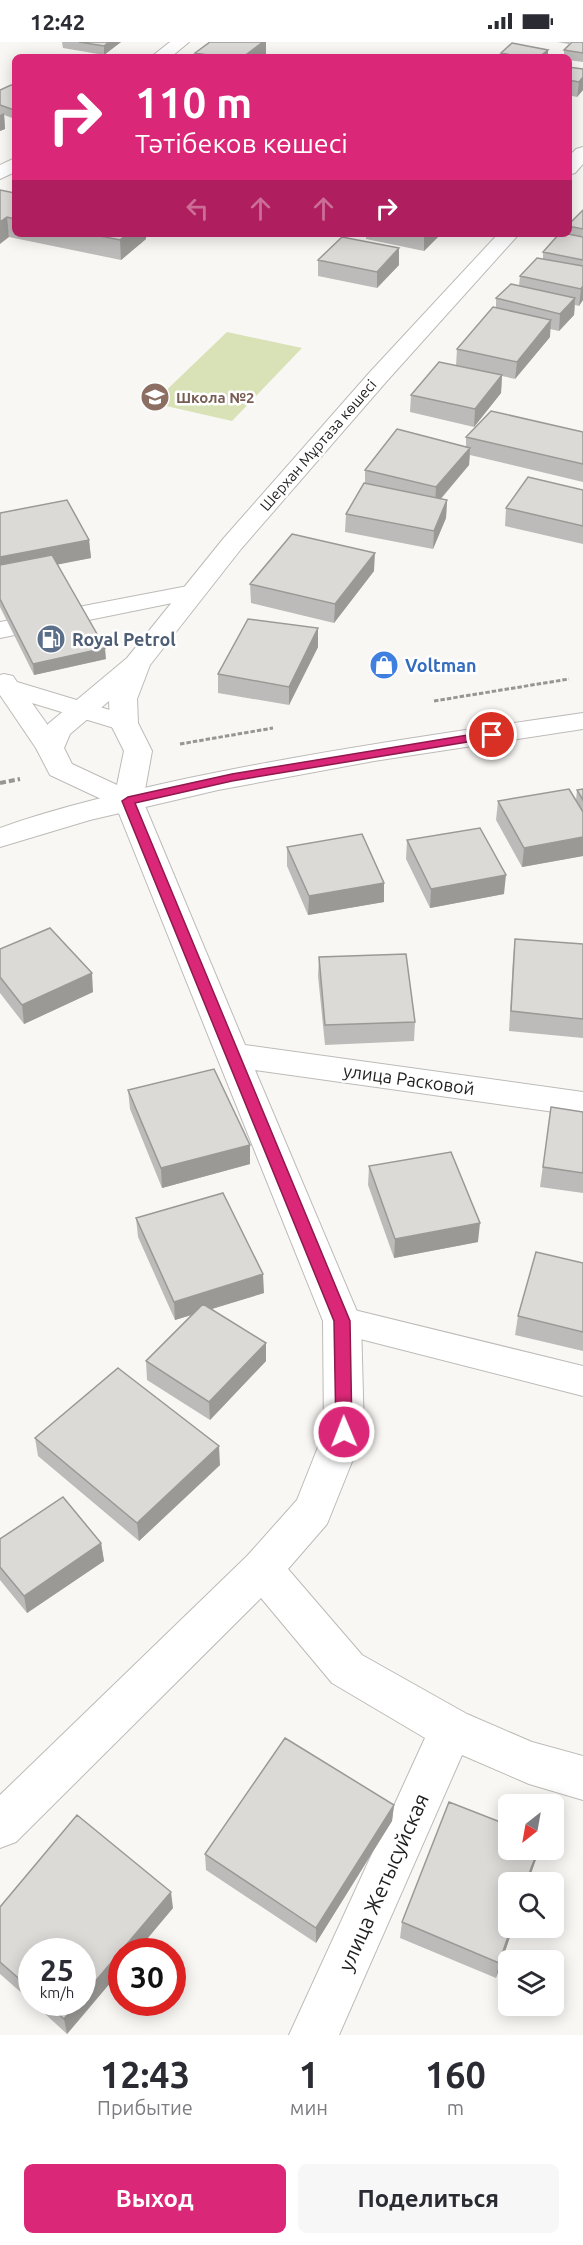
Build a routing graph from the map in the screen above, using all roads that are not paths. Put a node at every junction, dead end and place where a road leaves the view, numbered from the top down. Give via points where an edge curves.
1 (181, 42) edge
2 (164, 54) edge
3 (583, 153) edge
4 (572, 176) edge
5 (506, 237) edge
6 (194, 592) junction
7 (0, 630) edge
8 (137, 664) junction
9 (3, 683) edge
10 (81, 710) junction
11 (583, 721) edge
12 (124, 723) junction
13 (50, 748) junction
14 (128, 801) junction
15 (0, 838) edge
16 (234, 1055) junction
17 (583, 1104) edge
18 (342, 1321) junction
19 (583, 1381) edge
20 (262, 1569) junction
21 (451, 1729) junction
22 (583, 1778) edge
23 (0, 1826) edge
24 (314, 2035) edge

1 - 2 street
3 - 4 street
5 - 6 street, Шерхан Мұртаза көшесі via 378,376
6 - 7 lane
6 - 8 street, Шерхан Мұртаза көшесі
8 - 10 street
8 - 12 street via 123,699
9 - 10 lane
9 - 13 lane
10 - 12 lane
10 - 13 street via 58,730
11 - 14 street via 266,771
12 - 14 street via 138,751
13 - 14 street via 60,769
14 - 15 street
14 - 16 street
16 - 17 street, улица Расковой
16 - 18 street
18 - 19 lane
18 - 20 street via 344,1432 313,1511
20 - 21 street via 347,1669
20 - 23 street
21 - 22 street via 529,1763
21 - 24 street, улица Жетысуйская

